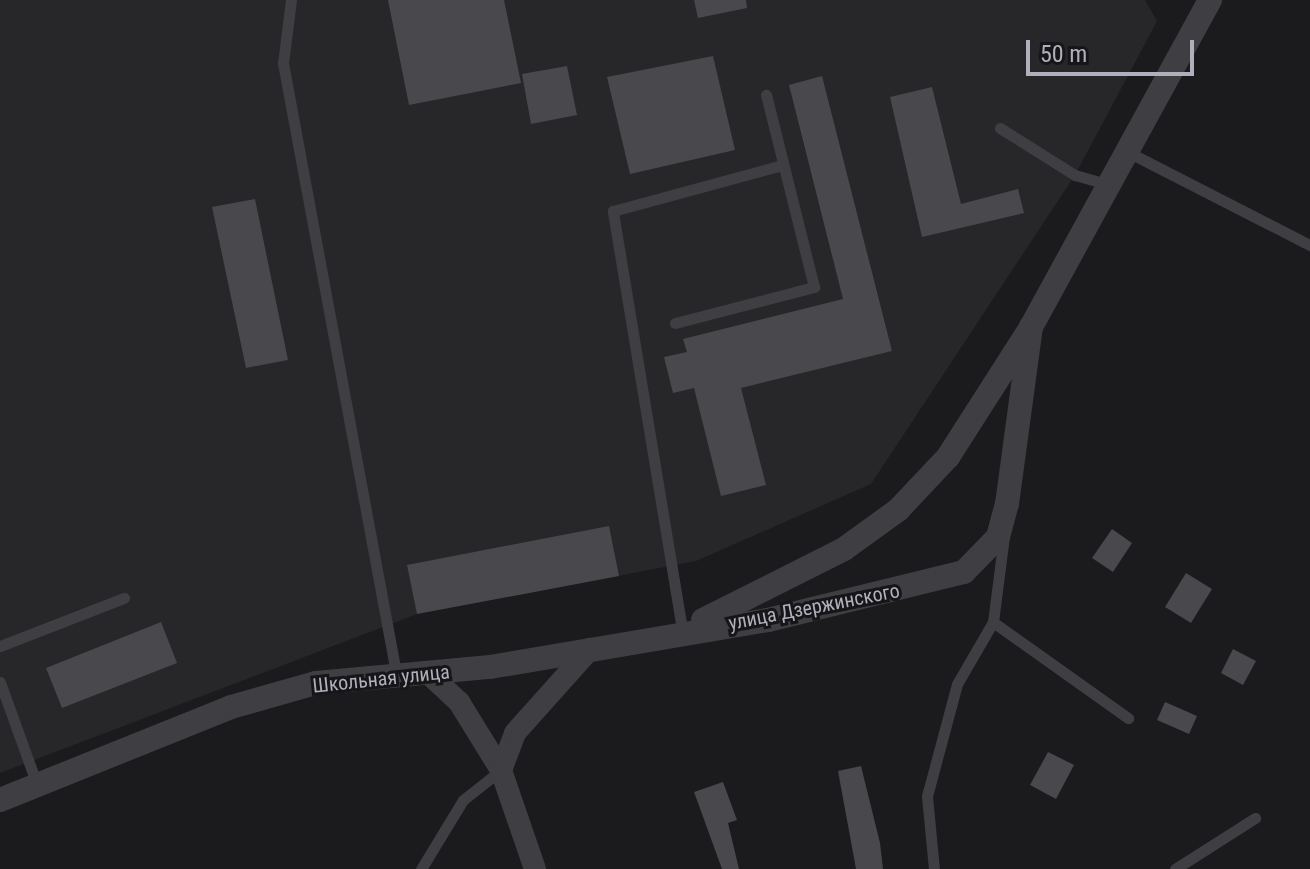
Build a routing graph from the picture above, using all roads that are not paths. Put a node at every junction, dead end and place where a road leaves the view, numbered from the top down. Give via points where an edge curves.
1 (291, 0) edge
2 (1210, 0) edge
3 (766, 95) dead end
4 (1000, 128) dead end
5 (1126, 151) junction
6 (782, 165) junction
7 (1106, 184) junction
8 (1310, 245) edge
9 (675, 323) dead end
10 (1031, 327) junction
11 (1007, 504) junction
12 (124, 598) dead end
13 (993, 622) junction
14 (682, 629) junction
15 (0, 646) edge
16 (590, 649) junction
17 (430, 675) junction
18 (397, 679) junction
19 (0, 682) edge
20 (1128, 718) dead end
21 (501, 770) junction
22 (37, 785) junction
23 (0, 800) edge
24 (1255, 818) dead end
25 (421, 869) edge
26 (535, 869) edge
27 (934, 869) edge
28 (1175, 869) edge

1 - 18 lane via 283,63
2 - 5 street, улица Дзержинского
3 - 6 lane
4 - 7 lane via 1075,175
5 - 7 street, улица Дзержинского
5 - 8 lane
6 - 9 lane via 814,287
6 - 14 lane via 613,211
7 - 10 street, улица Дзержинского
10 - 11 street, улица Дзержинского
10 - 14 street, улица Дзержинского via 948,457 898,510 786,582
11 - 13 lane
11 - 14 street, улица Дзержинского via 998,537 964,572 768,620
12 - 15 lane
13 - 20 lane
13 - 27 lane via 957,684 927,796
14 - 16 street, Школьная улица
16 - 17 street, Школьная улица
16 - 21 street via 515,733
17 - 18 street, Школьная улица
17 - 21 street via 459,702
18 - 22 street, Школьная улица via 316,683 231,707
19 - 22 lane
21 - 25 lane via 463,800
21 - 26 street
22 - 23 street, Школьная улица
24 - 28 lane

